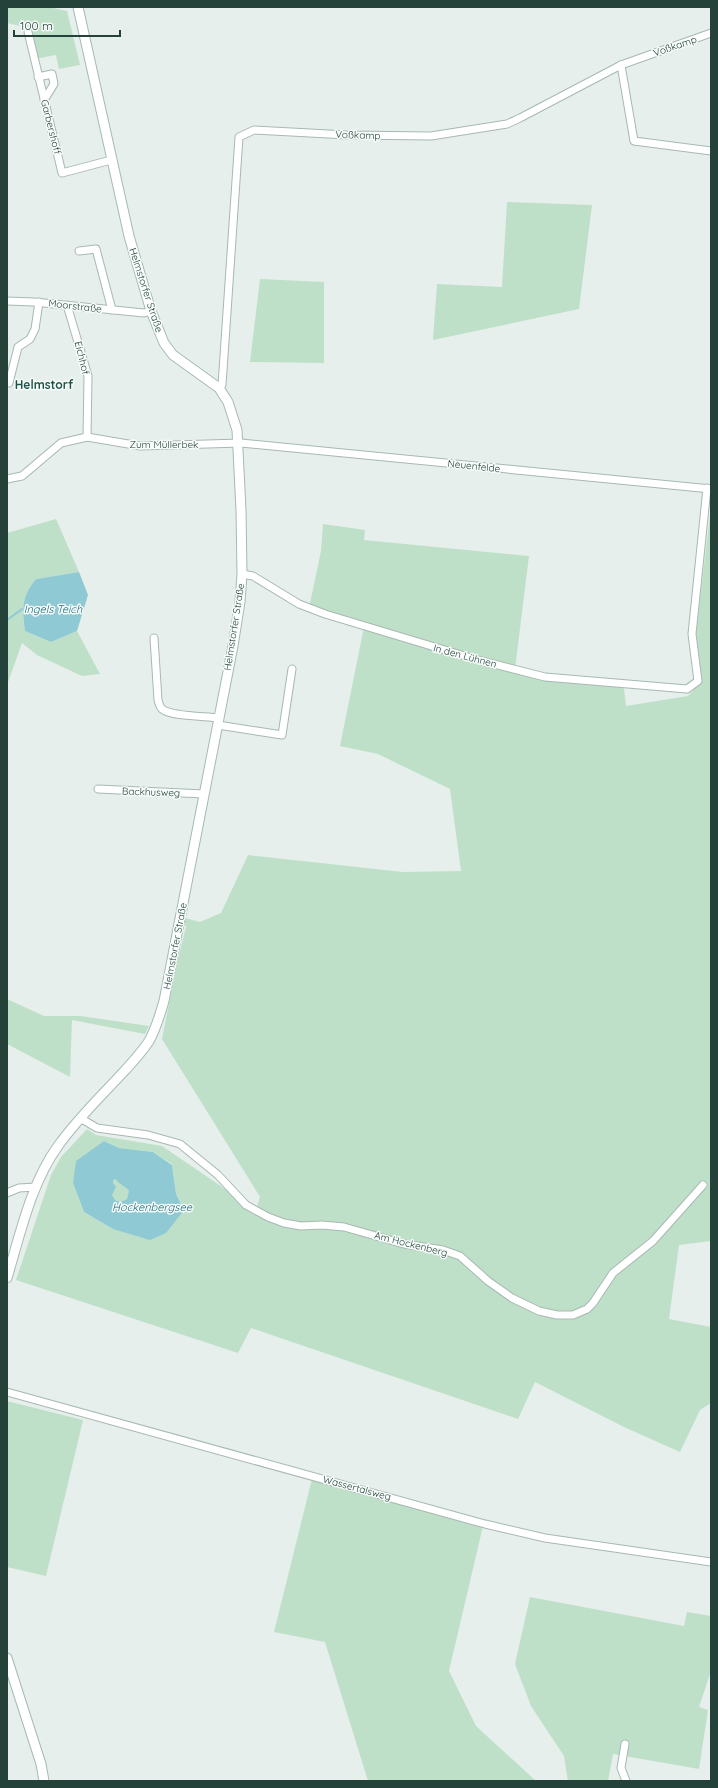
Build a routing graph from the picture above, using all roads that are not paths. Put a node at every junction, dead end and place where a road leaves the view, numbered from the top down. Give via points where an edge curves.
1 (78, 7) edge
2 (28, 32) dead end
3 (711, 33) edge
4 (621, 65) junction
5 (38, 77) junction
6 (44, 100) junction
7 (711, 151) edge
8 (111, 160) junction
9 (78, 251) dead end
10 (7, 301) edge
11 (39, 302) junction
12 (67, 305) junction
13 (112, 310) junction
14 (152, 311) junction
15 (9, 383) dead end
16 (218, 388) junction
17 (87, 437) junction
18 (238, 443) junction
19 (7, 479) edge
20 (709, 488) edge
21 (242, 574) junction
22 (154, 638) dead end
23 (292, 669) dead end
24 (218, 722) junction
25 (98, 789) dead end
26 (204, 794) junction
27 (80, 1118) junction
28 (703, 1186) dead end
29 (36, 1187) junction
30 (7, 1193) edge
31 (7, 1278) edge
32 (7, 1392) edge
33 (711, 1562) edge
34 (7, 1658) edge
35 (625, 1744) dead end
36 (44, 1781) edge
37 (626, 1781) edge

1 - 8 main road, Helmstorfer Straße
2 - 5 street, Garbershoff
3 - 4 street, Voßkamp
4 - 7 street via 634,141
4 - 16 street, Voßkamp via 507,124 432,136 254,130 239,137 222,385
5 - 6 street, Garbershoff
5 - 6 street via 52,74 54,84
6 - 8 street, Garbershoff via 62,172
8 - 14 main road, Helmstorfer Straße
9 - 13 street, Moorstraße via 96,250
10 - 11 street, Moorstraße
11 - 12 street, Moorstraße
11 - 15 street, Moorstraße via 35,329 30,339 18,347
12 - 13 street, Moorstraße
12 - 17 street, Eichhof via 88,376
13 - 14 street, Moorstraße via 144,313
14 - 16 main road, Helmstorfer Straße via 164,343 173,355
16 - 18 main road, Helmstorfer Straße via 233,415
17 - 18 street, Zum Müllerbek via 140,446
17 - 19 street, Zum Müllerbek via 61,443 22,476
18 - 20 street, Neuenfelde
18 - 21 main road, Helmstorfer Straße
20 - 21 street, In den Lühnen via 692,634 698,681 688,689 545,677 478,660 325,614 299,604 253,576
21 - 24 main road, Helmstorfer Straße via 233,646
22 - 24 street via 158,700 161,708 176,714
23 - 24 street via 282,735
24 - 26 main road, Helmstorfer Straße
25 - 26 street, Backhusweg
26 - 27 main road, Helmstorfer Straße via 158,1022 138,1056
27 - 28 street, Am Hockenberg via 97,1128 148,1135 180,1144 218,1175 246,1205 268,1217 301,1226 344,1227 404,1244 444,1250 460,1256 512,1298 540,1311 557,1315 573,1315 593,1303 613,1273 653,1242
27 - 29 main road, Helmstorfer Straße via 58,1147
29 - 30 street via 19,1188
29 - 31 main road, Helmstorfer Straße
32 - 33 street, Wassertalsweg via 507,1529 545,1538
34 - 36 main road via 41,1764
35 - 37 street via 621,1768

